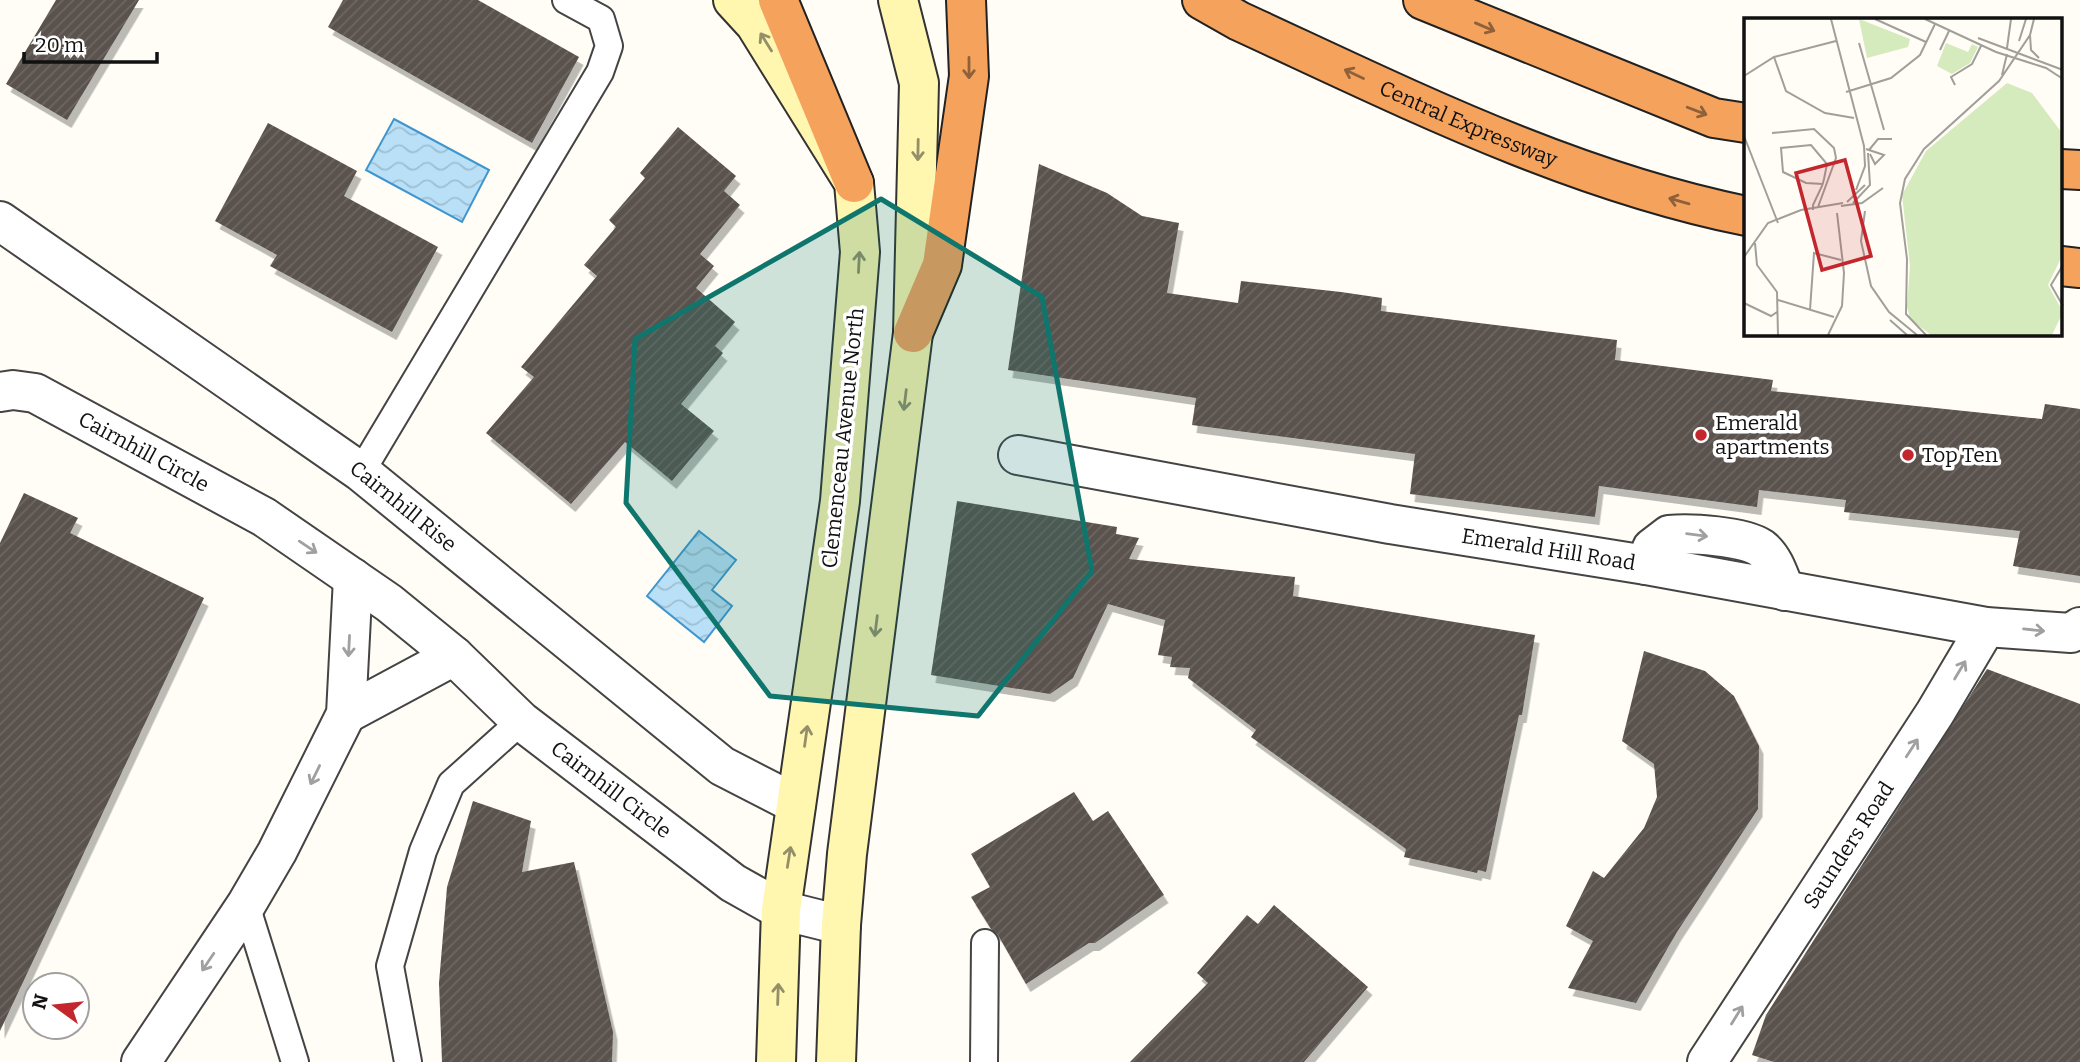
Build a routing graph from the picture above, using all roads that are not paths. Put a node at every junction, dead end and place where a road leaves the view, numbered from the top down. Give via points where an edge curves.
1 (566, 0) edge
2 (733, 0) edge
3 (778, 0) edge
4 (898, 0) edge
5 (967, 0) edge
6 (1202, 0) edge
7 (1423, 0) edge
8 (1744, 123) edge
9 (2062, 169) edge
10 (2080, 170) edge
11 (854, 183) junction
12 (1744, 216) edge
13 (0, 221) edge
14 (2062, 266) edge
15 (2080, 268) edge
16 (914, 333) junction
17 (0, 392) edge
18 (1018, 455) dead end
19 (361, 471) junction
20 (352, 578) junction
21 (1986, 627) junction
22 (2080, 627) edge
23 (454, 656) junction
24 (346, 714) junction
25 (521, 721) junction
26 (796, 804) junction
27 (246, 905) junction
28 (781, 910) junction
29 (841, 925) junction
30 (985, 943) dead end
31 (141, 1062) edge
32 (295, 1062) edge
33 (408, 1062) edge
34 (776, 1062) edge
35 (836, 1062) edge
36 (984, 1062) edge
37 (1707, 1062) edge

1 - 19 lane via 601,19 609,46 600,72
11 -> 2 main road, Clemenceau Avenue North via 755,24
3 - 11 highway
4 -> 16 main road via 919,83
5 -> 16 highway via 970,76 942,265
12 -> 6 highway, Central Expressway via 1681,203 1473,129
7 -> 8 highway via 1714,118
9 - 10 highway
26 -> 11 main road, Clemenceau Avenue North via 840,500 860,252
13 - 19 street, Cairnhill Rise
14 - 15 highway
16 -> 29 main road
17 -> 20 street, Cairnhill Circle via 35,393 264,517
18 - 21 street, Emerald Hill Road
19 - 26 street, Cairnhill Rise via 722,766
20 - 23 street, Cairnhill Circle
20 -> 24 street
21 -> 22 street, Emerald Hill Road via 2071,633
37 -> 21 street, Saunders Road via 1935,713
23 - 24 street
23 - 25 street, Cairnhill Circle
24 -> 27 street
25 - 28 street, Cairnhill Circle via 733,883
25 - 33 lane via 451,784 423,851 390,966
28 -> 26 main road, Clemenceau Avenue North
27 -> 31 street
27 - 32 lane
28 - 29 street, Cairnhill Circle
34 -> 28 main road
29 - 35 main road
30 - 36 lane

